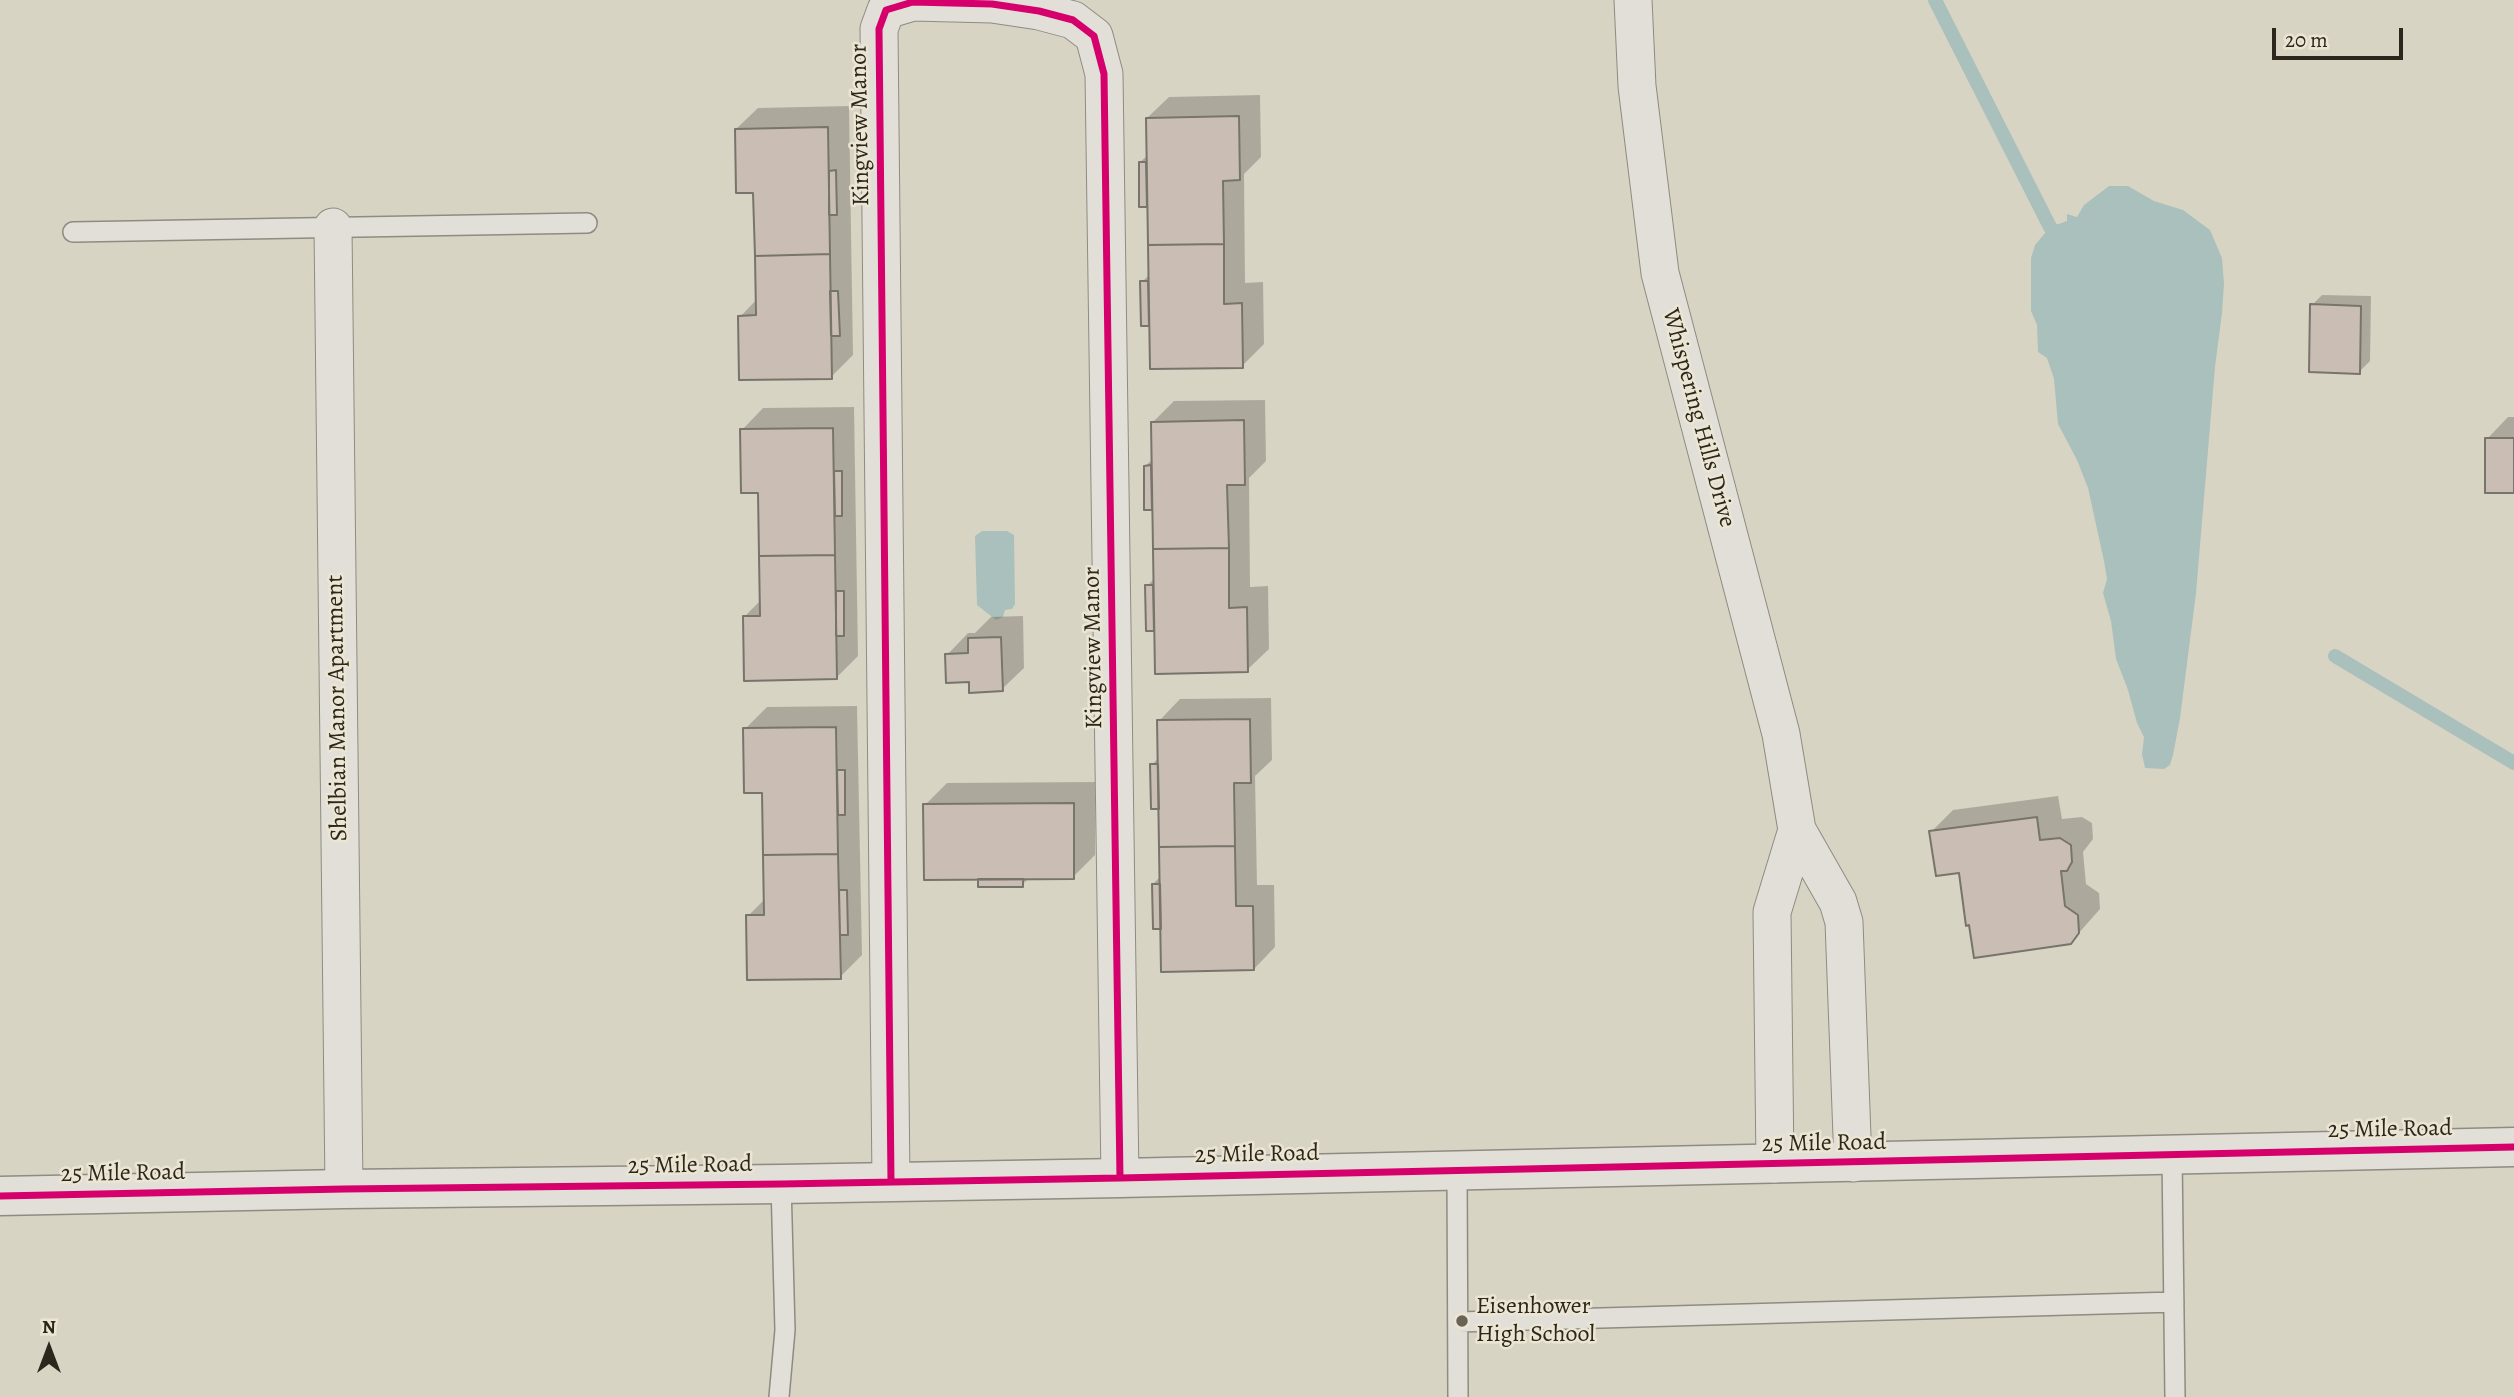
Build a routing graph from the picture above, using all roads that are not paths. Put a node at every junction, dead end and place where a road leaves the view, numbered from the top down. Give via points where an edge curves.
1 (1633, 0) edge
2 (587, 223) dead end
3 (333, 227) junction
4 (73, 232) dead end
5 (1797, 830) junction
6 (2514, 1147) edge
7 (2172, 1154) junction
8 (1853, 1163) junction
9 (1775, 1164) junction
10 (1457, 1170) junction
11 (1120, 1178) junction
12 (891, 1181) junction
13 (781, 1184) junction
14 (344, 1189) junction
15 (0, 1196) edge
16 (2174, 1302) junction
17 (1458, 1322) junction
18 (779, 1397) edge
19 (1458, 1397) edge
20 (2175, 1397) edge

1 - 5 street, Whispering Hills Drive via 1637,86 1660,273 1781,734
2 - 3 lane
3 - 4 lane
3 - 14 street, Shelbian Manor Apartment
5 - 8 street, Whispering Hills Drive via 1838,902 1843,922
5 - 9 street, Whispering Hills Drive via 1772,912
6 - 7 street, 25 Mile Road
7 - 8 street, 25 Mile Road
7 - 16 lane
8 - 9 street, 25 Mile Road
9 - 10 street, 25 Mile Road
10 - 11 street, 25 Mile Road
10 - 17 lane
11 - 12 street, 25 Mile Road
11 - 12 street, Kingview Manor via 1104,74 1094,36 1073,20 992,4 913,2 886,10 879,29
12 - 13 street, 25 Mile Road
13 - 14 street, 25 Mile Road
13 - 18 lane via 785,1330
14 - 15 street, 25 Mile Road
16 - 17 lane
16 - 20 lane
17 - 19 lane

